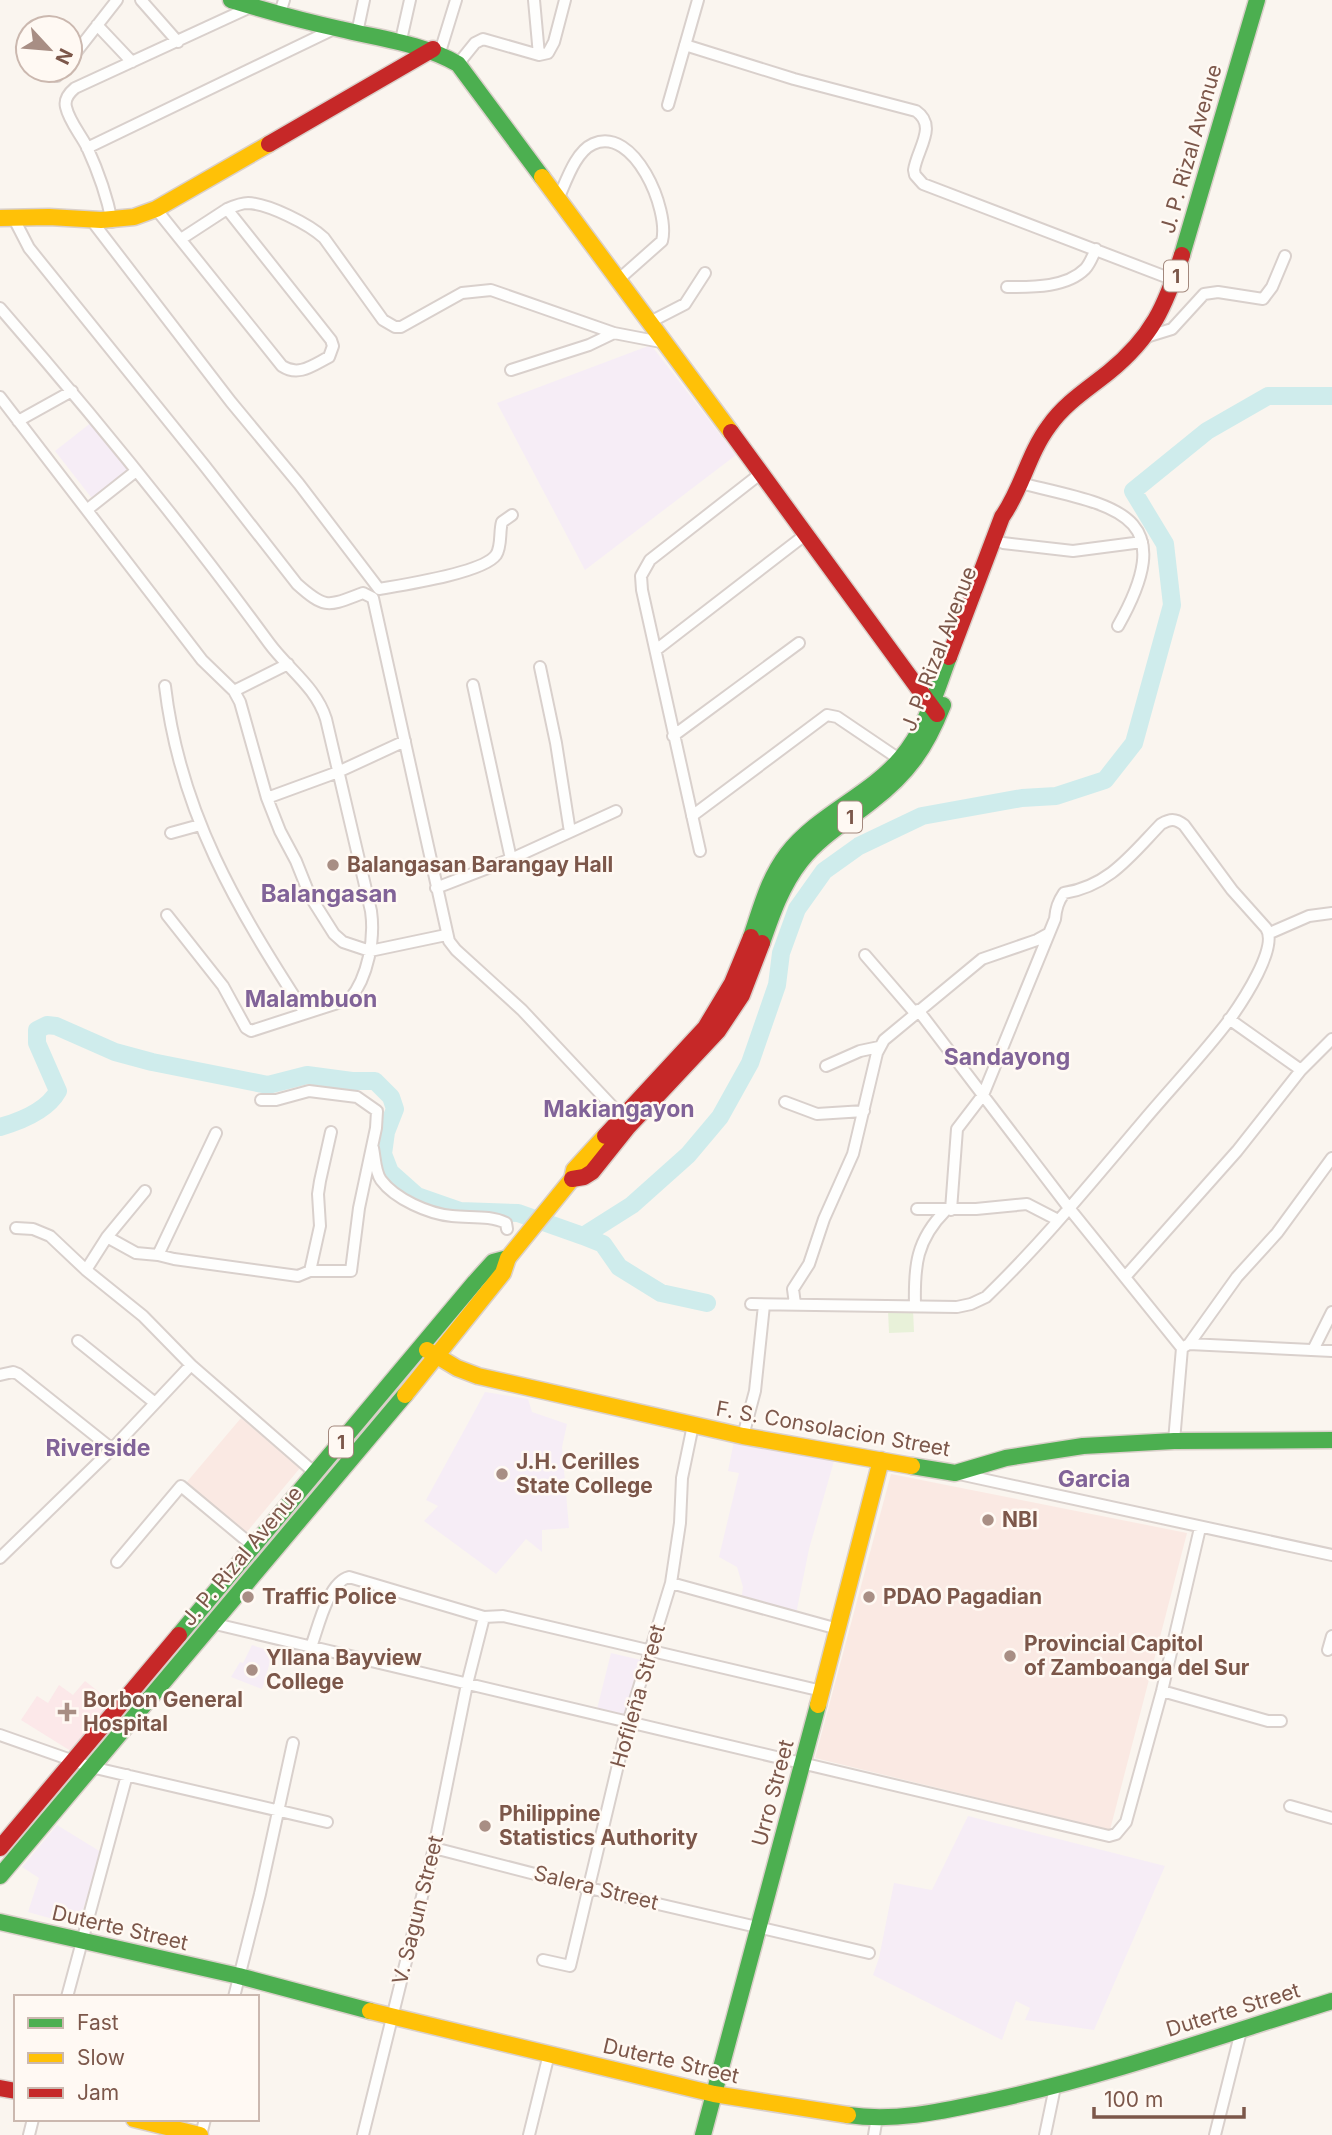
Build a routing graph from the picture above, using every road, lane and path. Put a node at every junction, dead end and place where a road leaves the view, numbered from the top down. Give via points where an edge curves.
1 (117, 0) edge
2 (141, 0) edge
3 (231, 0) edge
4 (364, 0) edge
5 (410, 0) edge
6 (456, 0) edge
7 (534, 0) edge
8 (565, 0) edge
9 (698, 0) edge
10 (1257, 0) edge
11 (253, 6) junction
12 (282, 6) edge
13 (97, 25) junction
14 (335, 28) junction
15 (357, 33) junction
16 (401, 40) junction
17 (84, 42) edge
18 (178, 42) junction
19 (685, 45) junction
20 (437, 51) junction
21 (539, 55) junction
22 (132, 62) junction
23 (458, 64) junction
24 (668, 106) dead end
25 (87, 148) junction
26 (558, 198) junction
27 (156, 209) junction
28 (227, 209) junction
29 (6, 218) edge
30 (92, 221) junction
31 (112, 222) junction
32 (181, 239) junction
33 (1096, 249) junction
34 (1285, 257) dead end
35 (705, 273) dead end
36 (618, 280) junction
37 (1174, 280) junction
38 (1007, 288) dead end
39 (0, 308) edge
40 (650, 321) junction
41 (614, 333) junction
42 (1146, 337) junction
43 (666, 343) junction
44 (511, 370) dead end
45 (72, 391) junction
46 (0, 397) edge
47 (18, 421) junction
48 (136, 471) junction
49 (760, 474) junction
50 (1020, 483) junction
51 (1011, 504) junction
52 (88, 509) junction
53 (512, 515) dead end
54 (806, 535) junction
55 (1142, 542) junction
56 (1003, 543) junction
57 (376, 594) junction
58 (1118, 626) dead end
59 (799, 643) dead end
60 (656, 650) junction
61 (288, 664) junction
62 (540, 667) dead end
63 (473, 685) dead end
64 (165, 686) dead end
65 (234, 691) junction
66 (934, 711) junction
67 (673, 736) junction
68 (405, 741) junction
69 (905, 764) junction
70 (338, 772) junction
71 (267, 798) junction
72 (616, 811) dead end
73 (692, 816) junction
74 (200, 825) junction
75 (570, 832) junction
76 (171, 833) dead end
77 (700, 851) dead end
78 (511, 859) junction
79 (436, 888) junction
80 (1332, 913) edge
81 (167, 915) dead end
82 (1270, 933) junction
83 (1048, 934) junction
84 (446, 935) junction
85 (370, 951) junction
86 (865, 955) dead end
87 (916, 1012) junction
88 (305, 1013) junction
89 (1229, 1019) junction
90 (1332, 1039) edge
91 (880, 1047) junction
92 (825, 1066) dead end
93 (1301, 1070) junction
94 (983, 1096) junction
95 (261, 1100) dead end
96 (785, 1102) dead end
97 (864, 1111) junction
98 (625, 1121) junction
99 (331, 1132) dead end
100 (215, 1133) dead end
101 (372, 1142) junction
102 (1332, 1158) edge
103 (145, 1191) dead end
104 (917, 1209) dead end
105 (1069, 1209) junction
106 (948, 1210) junction
107 (1058, 1220) junction
108 (16, 1228) dead end
109 (507, 1228) dead end
110 (107, 1237) junction
111 (158, 1255) junction
112 (508, 1258) junction
113 (86, 1270) junction
114 (310, 1271) junction
115 (1125, 1277) junction
116 (751, 1304) dead end
117 (795, 1304) junction
118 (764, 1305) junction
119 (915, 1306) junction
120 (1332, 1312) edge
121 (78, 1341) dead end
122 (421, 1345) junction
123 (1186, 1346) junction
124 (1313, 1350) junction
125 (1332, 1351) edge
126 (436, 1357) junction
127 (191, 1365) junction
128 (0, 1375) edge
129 (155, 1403) junction
130 (693, 1424) junction
131 (743, 1436) junction
132 (1332, 1440) edge
133 (1174, 1441) junction
134 (112, 1449) junction
135 (881, 1460) junction
136 (316, 1473) junction
137 (955, 1473) junction
138 (1200, 1528) junction
139 (253, 1546) junction
140 (1332, 1555) edge
141 (0, 1558) edge
142 (117, 1562) dead end
143 (671, 1583) junction
144 (198, 1613) junction
145 (484, 1617) junction
146 (211, 1624) junction
147 (838, 1629) junction
148 (1332, 1636) edge
149 (311, 1647) junction
150 (650, 1650) junction
151 (1328, 1650) dead end
152 (467, 1684) junction
153 (822, 1691) junction
154 (1162, 1691) junction
155 (116, 1711) junction
156 (1282, 1721) dead end
157 (129, 1722) junction
158 (628, 1723) junction
159 (0, 1735) edge
160 (293, 1743) dead end
161 (73, 1761) junction
162 (802, 1765) junction
163 (92, 1767) junction
164 (127, 1775) junction
165 (1290, 1806) dead end
166 (279, 1810) junction
167 (1332, 1818) edge
168 (327, 1822) dead end
169 (0, 1848) edge
170 (434, 1848) junction
171 (0, 1876) edge
172 (589, 1888) junction
173 (0, 1922) edge
174 (759, 1926) junction
175 (83, 1940) junction
176 (869, 1953) dead end
177 (543, 1960) dead end
178 (239, 1976) junction
179 (68, 1995) edge
180 (234, 1995) edge
181 (1332, 2001) edge
182 (392, 2017) junction
183 (1241, 2031) junction
184 (549, 2054) junction
185 (1055, 2087) junction
186 (714, 2094) junction
187 (877, 2117) junction
188 (142, 2121) edge
189 (200, 2135) edge
190 (363, 2135) edge
191 (529, 2135) edge
192 (702, 2135) edge
193 (874, 2135) edge
194 (1045, 2135) edge
195 (1215, 2135) edge

1 - 13 street
2 - 18 street
3 - 11 main road
4 - 15 street
5 - 16 street
6 - 20 street
7 - 21 street
8 - 21 street via 551,48
9 - 19 street
10 - 37 main road, J. P. Rizal Avenue / 1
11 - 12 main road
11 - 18 street
12 - 14 main road
13 - 17 street
13 - 22 street
14 - 15 main road
14 - 25 street
15 - 16 main road
16 - 20 main road
18 - 22 street
19 - 24 street
19 - 33 street via 916,111 926,121 927,130 914,170 918,181
20 - 23 main road
20 - 27 main road
21 - 23 street via 483,39
22 - 25 street via 75,88 66,99 66,108
23 - 26 main road
25 - 31 street
26 - 36 main road
26 - 36 street via 585,150 604,141 624,148 647,174 660,203 662,241
27 - 31 main road
27 - 32 street
28 - 32 street
28 - 32 street via 331,340 330,356 305,370 294,372 282,366
28 - 41 street via 250,203 314,229 383,320 395,327 462,293 491,290
29 - 30 main road
29 - 57 street via 297,584 326,604 363,593
30 - 31 main road
30 - 57 street via 299,484
33 - 37 street
33 - 38 street via 1084,270 1068,279
34 - 42 street via 1262,299 1204,294 1172,329
35 - 40 street via 685,304
36 - 40 main road
37 - 42 main road, J. P. Rizal Avenue / 1
39 - 45 street
40 - 43 main road
41 - 43 street
41 - 44 street
42 - 50 main road, J. P. Rizal Avenue / 1 via 1061,410 1032,454
43 - 49 main road
45 - 47 street
45 - 48 street
46 - 47 street
47 - 52 street
48 - 52 street
48 - 61 street
49 - 54 main road
49 - 60 street via 644,569 642,590
50 - 51 main road, J. P. Rizal Avenue / 1
50 - 55 street via 1087,499 1121,513 1138,529
51 - 56 main road, J. P. Rizal Avenue / 1
51 - 66 main road, J. P. Rizal Avenue / 1 via 1002,517
52 - 65 street via 202,660
53 - 57 street via 502,522 498,552 489,560
54 - 60 street
54 - 66 main road
55 - 56 street via 1073,551
55 - 58 street via 1140,579
56 - 66 main road, J. P. Rizal Avenue / 1
57 - 68 street
59 - 67 street
60 - 67 street
61 - 65 street
61 - 70 street via 322,706
62 - 75 street
63 - 78 street
64 - 74 street via 173,738
65 - 71 street via 245,714
66 - 69 main road, J. P. Rizal Avenue / 1
67 - 73 street
68 - 70 street
68 - 79 street
69 - 73 street via 837,717 827,715
69 - 98 main road, J. P. Rizal Avenue / 1 via 817,825 794,847 777,869 731,987 700,1042
70 - 71 street
70 - 85 street via 372,915
71 - 85 street via 326,923 344,942
72 - 75 street
73 - 77 street
74 - 76 street
74 - 88 street via 247,921
75 - 78 street
78 - 79 street
79 - 84 street
80 - 82 street via 1309,916
81 - 88 street via 223,986 248,1030
82 - 83 street via 1184,825 1174,819 1161,824 1105,879 1064,893
82 - 89 street via 1266,957
83 - 87 street via 992,953
83 - 94 street
84 - 85 street
84 - 98 street
85 - 88 street via 350,999
86 - 87 street
87 - 91 street
87 - 94 street
89 - 93 street
89 - 105 street
90 - 93 street
91 - 92 street
91 - 97 street
93 - 115 street via 1237,1151
94 - 105 street
94 - 106 street via 957,1129
95 - 101 street via 309,1091 357,1097 377,1111
96 - 97 street via 817,1114
97 - 117 street via 853,1154 809,1264 793,1289
98 - 112 main road, J. P. Rizal Avenue / 1 via 587,1177 572,1180
99 - 114 street via 320,1181 320,1226
100 - 111 street
101 - 109 street via 380,1179 400,1196 424,1210 497,1219
101 - 114 street via 352,1270
102 - 123 street
103 - 110 street
104 - 106 street
105 - 107 street
105 - 115 street
106 - 107 street via 1027,1204
106 - 119 street via 930,1227 915,1263
107 - 119 street via 986,1297 957,1307
108 - 113 street via 50,1236
110 - 111 street via 136,1253
110 - 113 street
111 - 114 street via 298,1276
112 - 122 main road, J. P. Rizal Avenue / 1 via 493,1262
112 - 126 main road, J. P. Rizal Avenue / 1 via 503,1273
113 - 127 street via 143,1316
115 - 123 street
116 - 118 street
117 - 118 street
117 - 119 street
118 - 131 street via 755,1391
120 - 124 street
121 - 129 street
122 - 126 main road, F. S. Consolacion Street
122 - 136 main road, J. P. Rizal Avenue / 1
123 - 124 street
123 - 133 street
124 - 125 street
126 - 130 main road, F. S. Consolacion Street via 478,1376
126 - 146 main road, J. P. Rizal Avenue / 1
127 - 129 street
127 - 136 street
128 - 134 street via 18,1374
129 - 134 street
130 - 131 main road, F. S. Consolacion Street
130 - 143 street, Hofileña Street
131 - 135 main road, F. S. Consolacion Street
132 - 133 main road, F. S. Consolacion Street
133 - 137 main road, F. S. Consolacion Street via 1018,1456
134 - 141 street
135 - 137 main road, F. S. Consolacion Street
135 - 147 main road, Urro Street
136 - 139 main road, J. P. Rizal Avenue / 1
137 - 138 street
138 - 140 street
138 - 154 street
139 - 142 street via 181,1486
139 - 144 main road, J. P. Rizal Avenue / 1
143 - 147 street
143 - 150 street, Hofileña Street
144 - 146 street
144 - 155 main road, J. P. Rizal Avenue / 1
145 - 149 street via 349,1577 334,1587
145 - 150 street via 503,1616
145 - 152 street, V. Sagun Street
146 - 149 street
146 - 157 main road, J. P. Rizal Avenue / 1
147 - 153 main road, Urro Street
148 - 151 street
149 - 152 street
150 - 153 street
150 - 158 street, Hofileña Street
152 - 158 street
152 - 170 street, V. Sagun Street
153 - 162 main road, Urro Street
154 - 156 street
154 - 162 street via 1126,1822 1109,1836
155 - 157 main road
155 - 161 main road, J. P. Rizal Avenue / 1
157 - 163 main road, J. P. Rizal Avenue / 1
158 - 162 street
158 - 172 street, Hofileña Street
159 - 161 street
160 - 166 street
161 - 163 street
161 - 169 main road, J. P. Rizal Avenue / 1
162 - 174 main road, Urro Street
163 - 164 street
163 - 171 main road, J. P. Rizal Avenue / 1
164 - 166 street
164 - 175 street
165 - 167 street
166 - 168 street
166 - 178 street
170 - 172 street, Salera Street
170 - 182 street, V. Sagun Street
172 - 174 street, Salera Street
172 - 177 street, Hofileña Street via 570,1966
173 - 175 main road, Duterte Street
174 - 176 street, Salera Street
174 - 186 main road, Urro Street
175 - 178 main road, Duterte Street
175 - 179 street
178 - 180 street
178 - 182 main road, Duterte Street
181 - 183 main road, Duterte Street
182 - 184 main road, Duterte Street
182 - 190 street, V. Sagun Street
183 - 185 main road, Duterte Street
183 - 195 street
184 - 186 main road, Duterte Street
184 - 191 street
185 - 187 main road, Duterte Street via 933,2113
185 - 194 street
186 - 187 main road, Duterte Street
186 - 192 main road, Urro Street
187 - 193 street
188 - 189 main road

